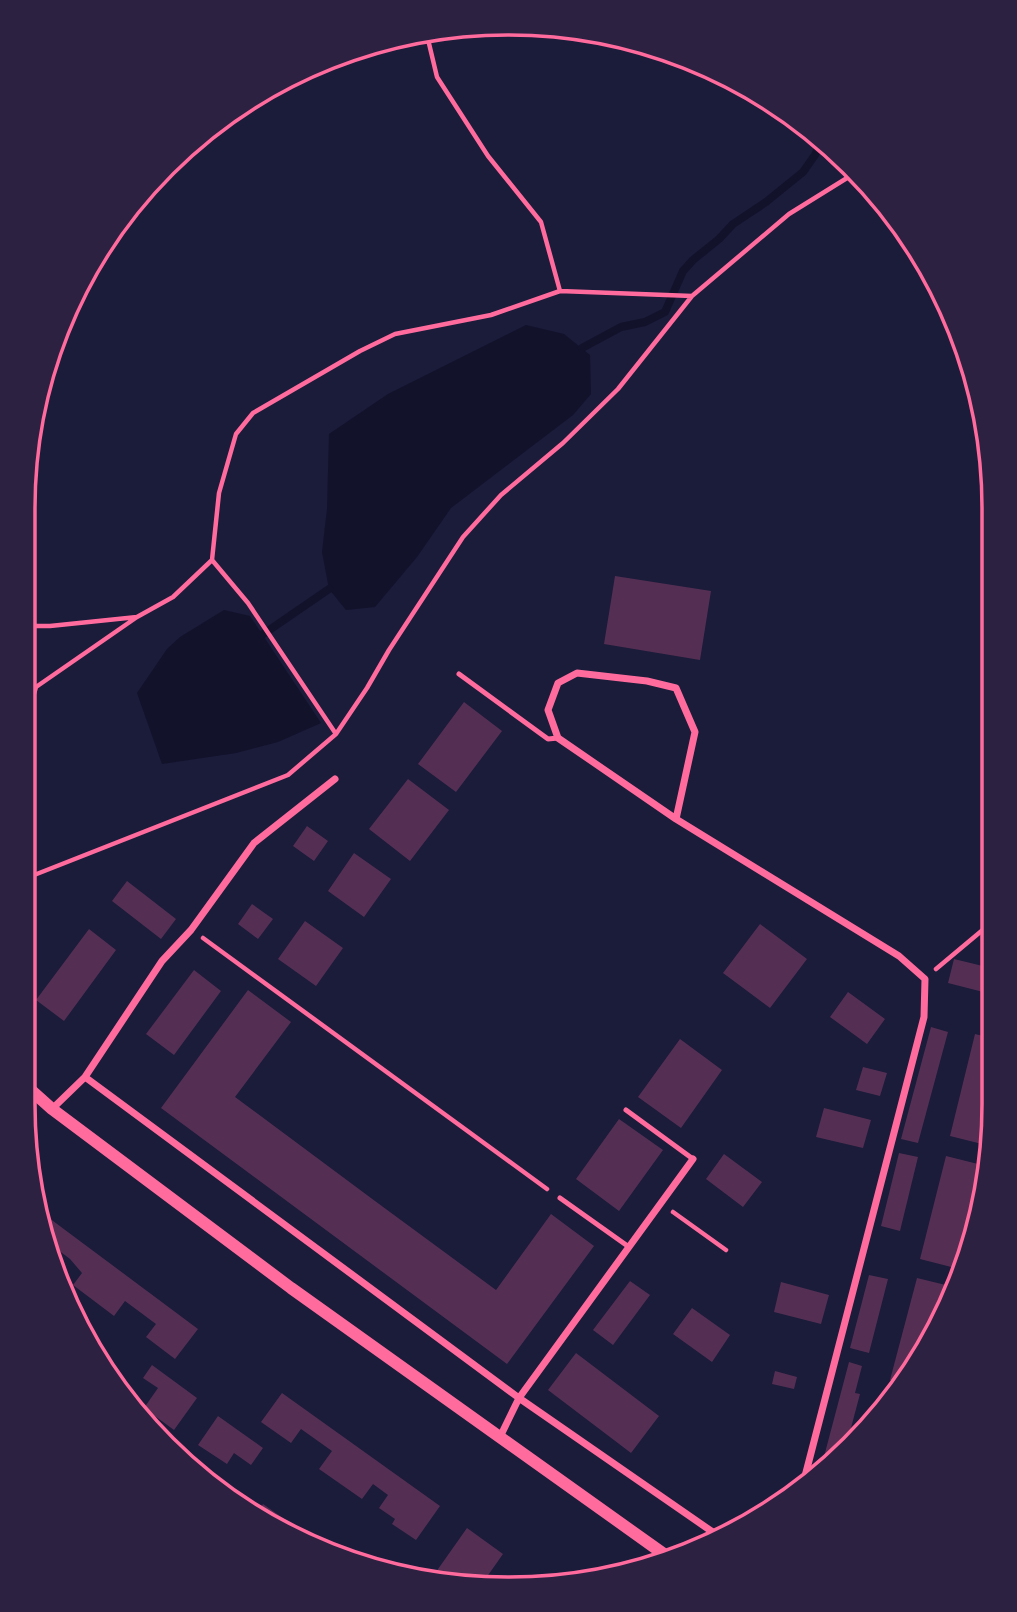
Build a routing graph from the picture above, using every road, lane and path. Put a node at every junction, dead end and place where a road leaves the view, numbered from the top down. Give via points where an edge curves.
1 (429, 42) edge
2 (846, 177) edge
3 (560, 291) junction
4 (692, 296) junction
5 (212, 560) junction
6 (137, 617) junction
7 (35, 626) edge
8 (458, 674) dead end
9 (35, 690) edge
10 (337, 734) junction
11 (558, 738) junction
12 (335, 779) dead end
13 (676, 819) junction
14 (35, 875) edge
15 (191, 930) junction
16 (982, 931) edge
17 (925, 979) junction
18 (85, 1077) junction
19 (35, 1094) edge
20 (52, 1109) junction
21 (626, 1110) dead end
22 (693, 1159) joint
23 (560, 1198) joint
24 (682, 1219) dead end
25 (629, 1247) junction
26 (726, 1250) dead end
27 (519, 1398) junction
28 (500, 1437) junction
29 (806, 1471) edge
30 (711, 1531) edge
31 (661, 1552) edge

1 - 3 path via 437,77 488,156 541,222
2 - 4 path via 789,214
3 - 4 path
3 - 5 path via 491,315 395,334 253,413 236,435 219,493
4 - 10 path via 618,389 501,495 464,537
5 - 6 path via 173,597
5 - 10 path via 248,603
6 - 7 path
6 - 9 path
8 - 11 lane via 548,739
10 - 14 path via 288,775
11 - 13 street
11 - 13 street via 548,710 558,682 577,673 676,688 695,732
12 - 15 street via 254,843
13 - 17 street via 899,956
15 - 18 street via 162,961
15 - 23 path
16 - 17 path
17 - 29 street via 924,1017
18 - 20 street
18 - 27 street
19 - 20 street
20 - 28 street
21 - 22 lane
22 - 25 street
23 - 25 lane
24 - 26 path
25 - 27 street
27 - 28 street
27 - 30 street
28 - 31 street

